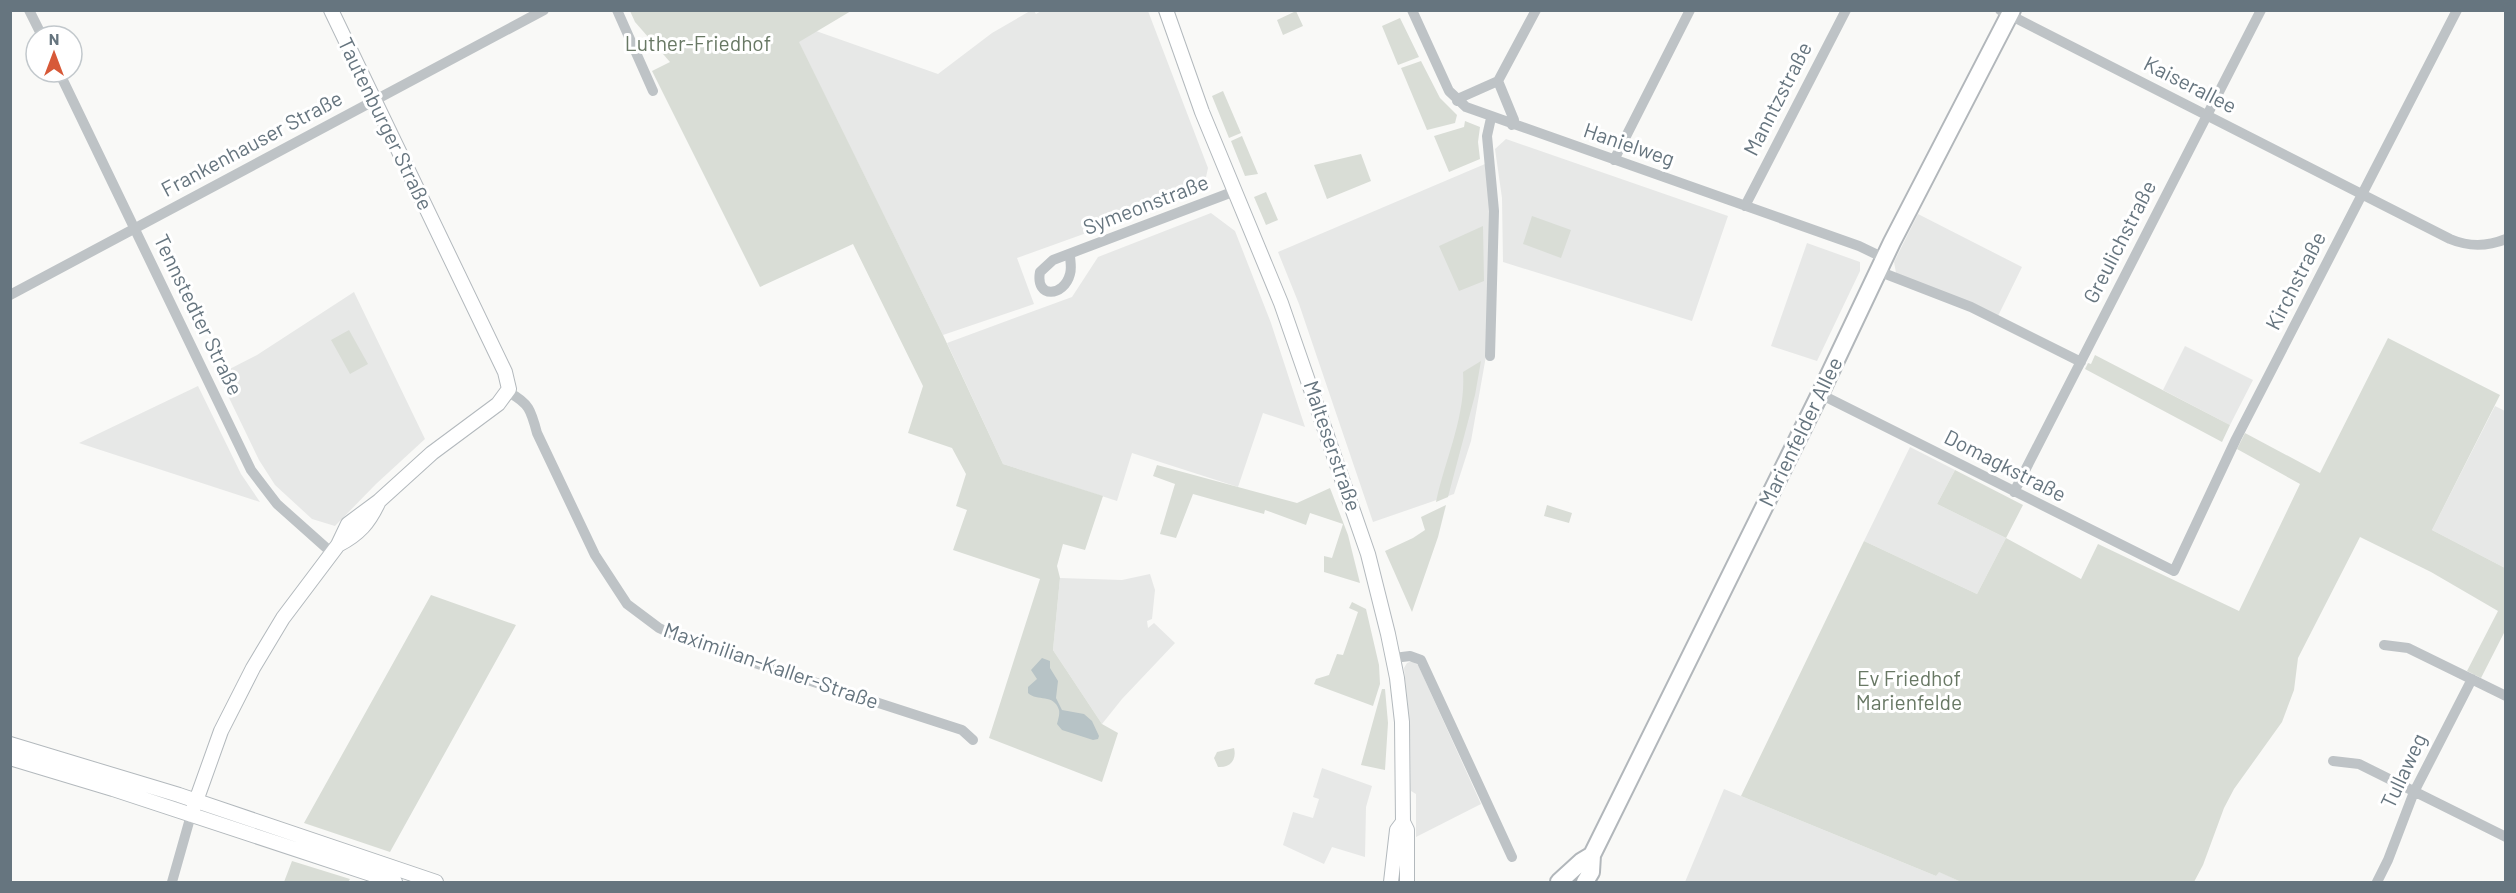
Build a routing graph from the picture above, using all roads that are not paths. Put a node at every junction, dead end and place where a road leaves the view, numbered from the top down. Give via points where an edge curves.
1 (29, 10) edge
2 (331, 10) edge
3 (544, 10) edge
4 (617, 10) edge
5 (1166, 10) edge
6 (1412, 10) edge
7 (1536, 10) edge
8 (1690, 10) edge
9 (1846, 10) edge
10 (2261, 10) edge
11 (2457, 10) edge
12 (2007, 12) edge
13 (36, 24) edge
14 (1498, 81) junction
15 (65, 84) edge
16 (654, 91) dead end
17 (374, 101) junction
18 (1457, 101) junction
19 (2208, 116) junction
20 (1491, 118) junction
21 (1512, 125) junction
22 (1614, 160) junction
23 (1235, 191) junction
24 (2362, 195) junction
25 (1745, 206) junction
26 (135, 229) junction
27 (2505, 239) edge
28 (1070, 254) dead end
29 (1881, 264) junction
30 (10, 295) edge
31 (1490, 356) dead end
32 (2081, 362) junction
33 (508, 392) junction
34 (1820, 394) junction
35 (2014, 492) junction
36 (335, 549) junction
37 (2174, 571) joint
38 (2384, 645) dead end
39 (1394, 658) junction
40 (2472, 679) junction
41 (2505, 696) edge
42 (973, 740) dead end
43 (10, 744) edge
44 (10, 758) edge
45 (2333, 761) dead end
46 (2414, 792) junction
47 (195, 801) junction
48 (191, 815) junction
49 (1403, 822) junction
50 (2505, 837) edge
51 (1592, 855) junction
52 (1512, 857) dead end
53 (172, 882) edge
54 (395, 882) edge
55 (436, 882) edge
56 (1391, 882) edge
57 (1407, 882) edge
58 (1559, 882) edge
59 (1585, 882) edge
60 (2377, 882) edge

1 - 13 street
2 - 17 main road, Tautenburger Straße
3 - 17 street, Frankenhauser Straße
4 - 16 street
5 - 23 main road, Malteserstraße
6 - 18 street
7 - 14 street
8 - 22 street
9 - 25 street, Manntzstraße
10 - 19 street, Greulichstraße
11 - 24 street, Kirchstraße
12 - 19 street, Kaiserallee
12 - 29 main road, Marienfelder Allee
14 - 18 street
14 - 21 street via 1515,120
15 - 26 street, Tennstedter Straße
17 - 26 street, Frankenhauser Straße
17 - 33 main road, Tautenburger Straße via 507,377
18 - 20 street, Hanielweg
19 - 24 street, Kaiserallee
19 - 32 street, Greulichstraße
20 - 21 street, Hanielweg
20 - 31 street via 1487,145 1494,211
21 - 22 street, Hanielweg
22 - 25 street, Hanielweg
23 - 28 street, Symeonstraße
23 - 39 main road, Malteserstraße via 1281,303 1354,510
24 - 27 street, Kaiserallee via 2462,244 2478,246
24 - 37 street, Kirchstraße via 2236,439
25 - 29 street, Hanielweg via 1859,246
26 - 30 street, Frankenhauser Straße
26 - 36 street, Tennstedter Straße via 251,470 277,504
29 - 32 street, Hanielweg
29 - 34 main road, Marienfelder Allee
32 - 35 street, Greulichstraße
33 - 36 main road via 348,524
33 - 42 street, Maximilian-Kaller-Straße via 525,401 595,555 629,606 646,620 687,641 955,728
34 - 35 street, Domagkstraße
34 - 51 main road, Marienfelder Allee
35 - 37 street, Domagkstraße
36 - 47 main road via 283,618 253,668 221,731
38 - 40 street via 2408,648
39 - 49 main road, Malteserstraße via 1402,722
39 - 52 street via 1410,656 1421,660
40 - 41 street
40 - 46 street, Tullaweg
43 - 47 main road
44 - 48 main road
45 - 46 street via 2359,764
46 - 50 street
46 - 60 street, Tullaweg
47 - 48 main road
47 - 55 main road
48 - 53 street
48 - 54 main road
49 - 56 main road via 1397,830
49 - 57 main road via 1407,830
51 - 58 main road, Marienfelder Allee
51 - 59 main road, Marienfelder Allee via 1591,872

